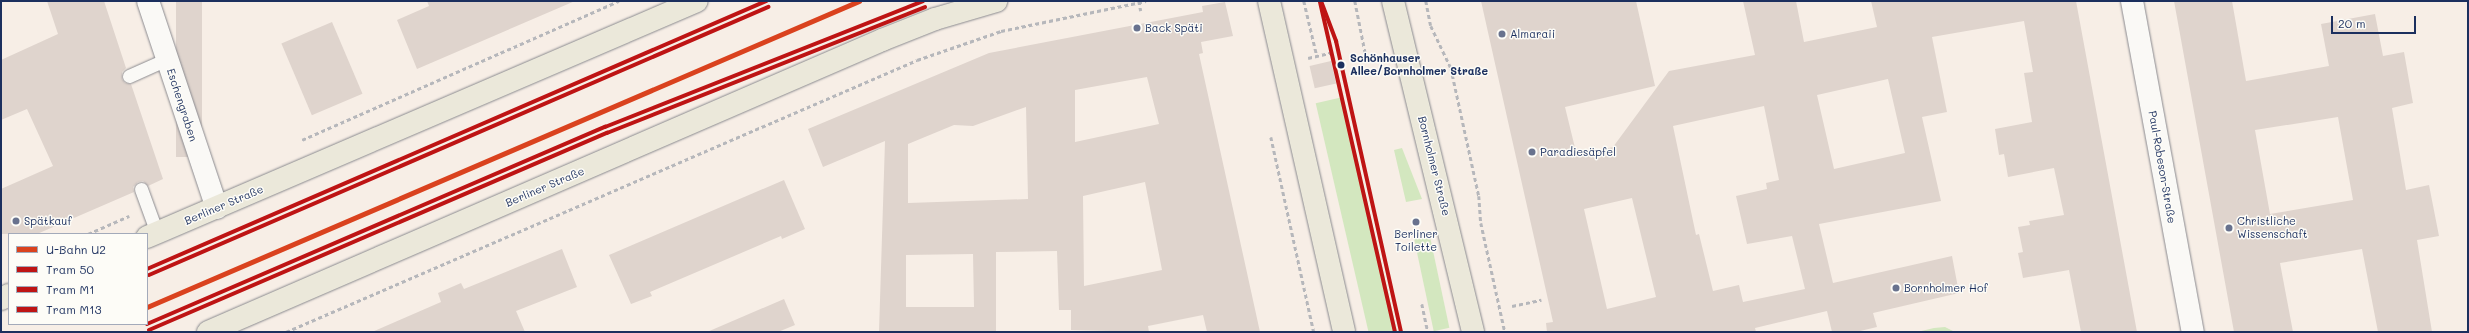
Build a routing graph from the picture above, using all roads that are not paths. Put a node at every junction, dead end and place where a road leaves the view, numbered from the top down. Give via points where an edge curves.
1 (148, 1) edge
2 (696, 1) edge
3 (996, 1) edge
4 (1270, 1) edge
5 (1393, 1) edge
6 (2132, 1) edge
7 (167, 59) junction
8 (128, 76) dead end
9 (141, 189) dead end
10 (217, 208) junction
11 (152, 235) edge
12 (237, 326) edge
13 (208, 332) edge
14 (1344, 332) edge
15 (1473, 332) edge
16 (2193, 332) edge

1 - 7 street, Eschengraben
2 - 10 main road, Berliner Straße
3 - 12 main road, Berliner Straße via 935,19 882,40
4 - 14 main road
5 - 15 main road, Bornholmer Straße
6 - 16 street, Paul-Robeson-Straße
7 - 8 lane
7 - 10 street, Eschengraben
9 - 11 lane
10 - 11 main road, Berliner Straße
12 - 13 main road, Berliner Straße

